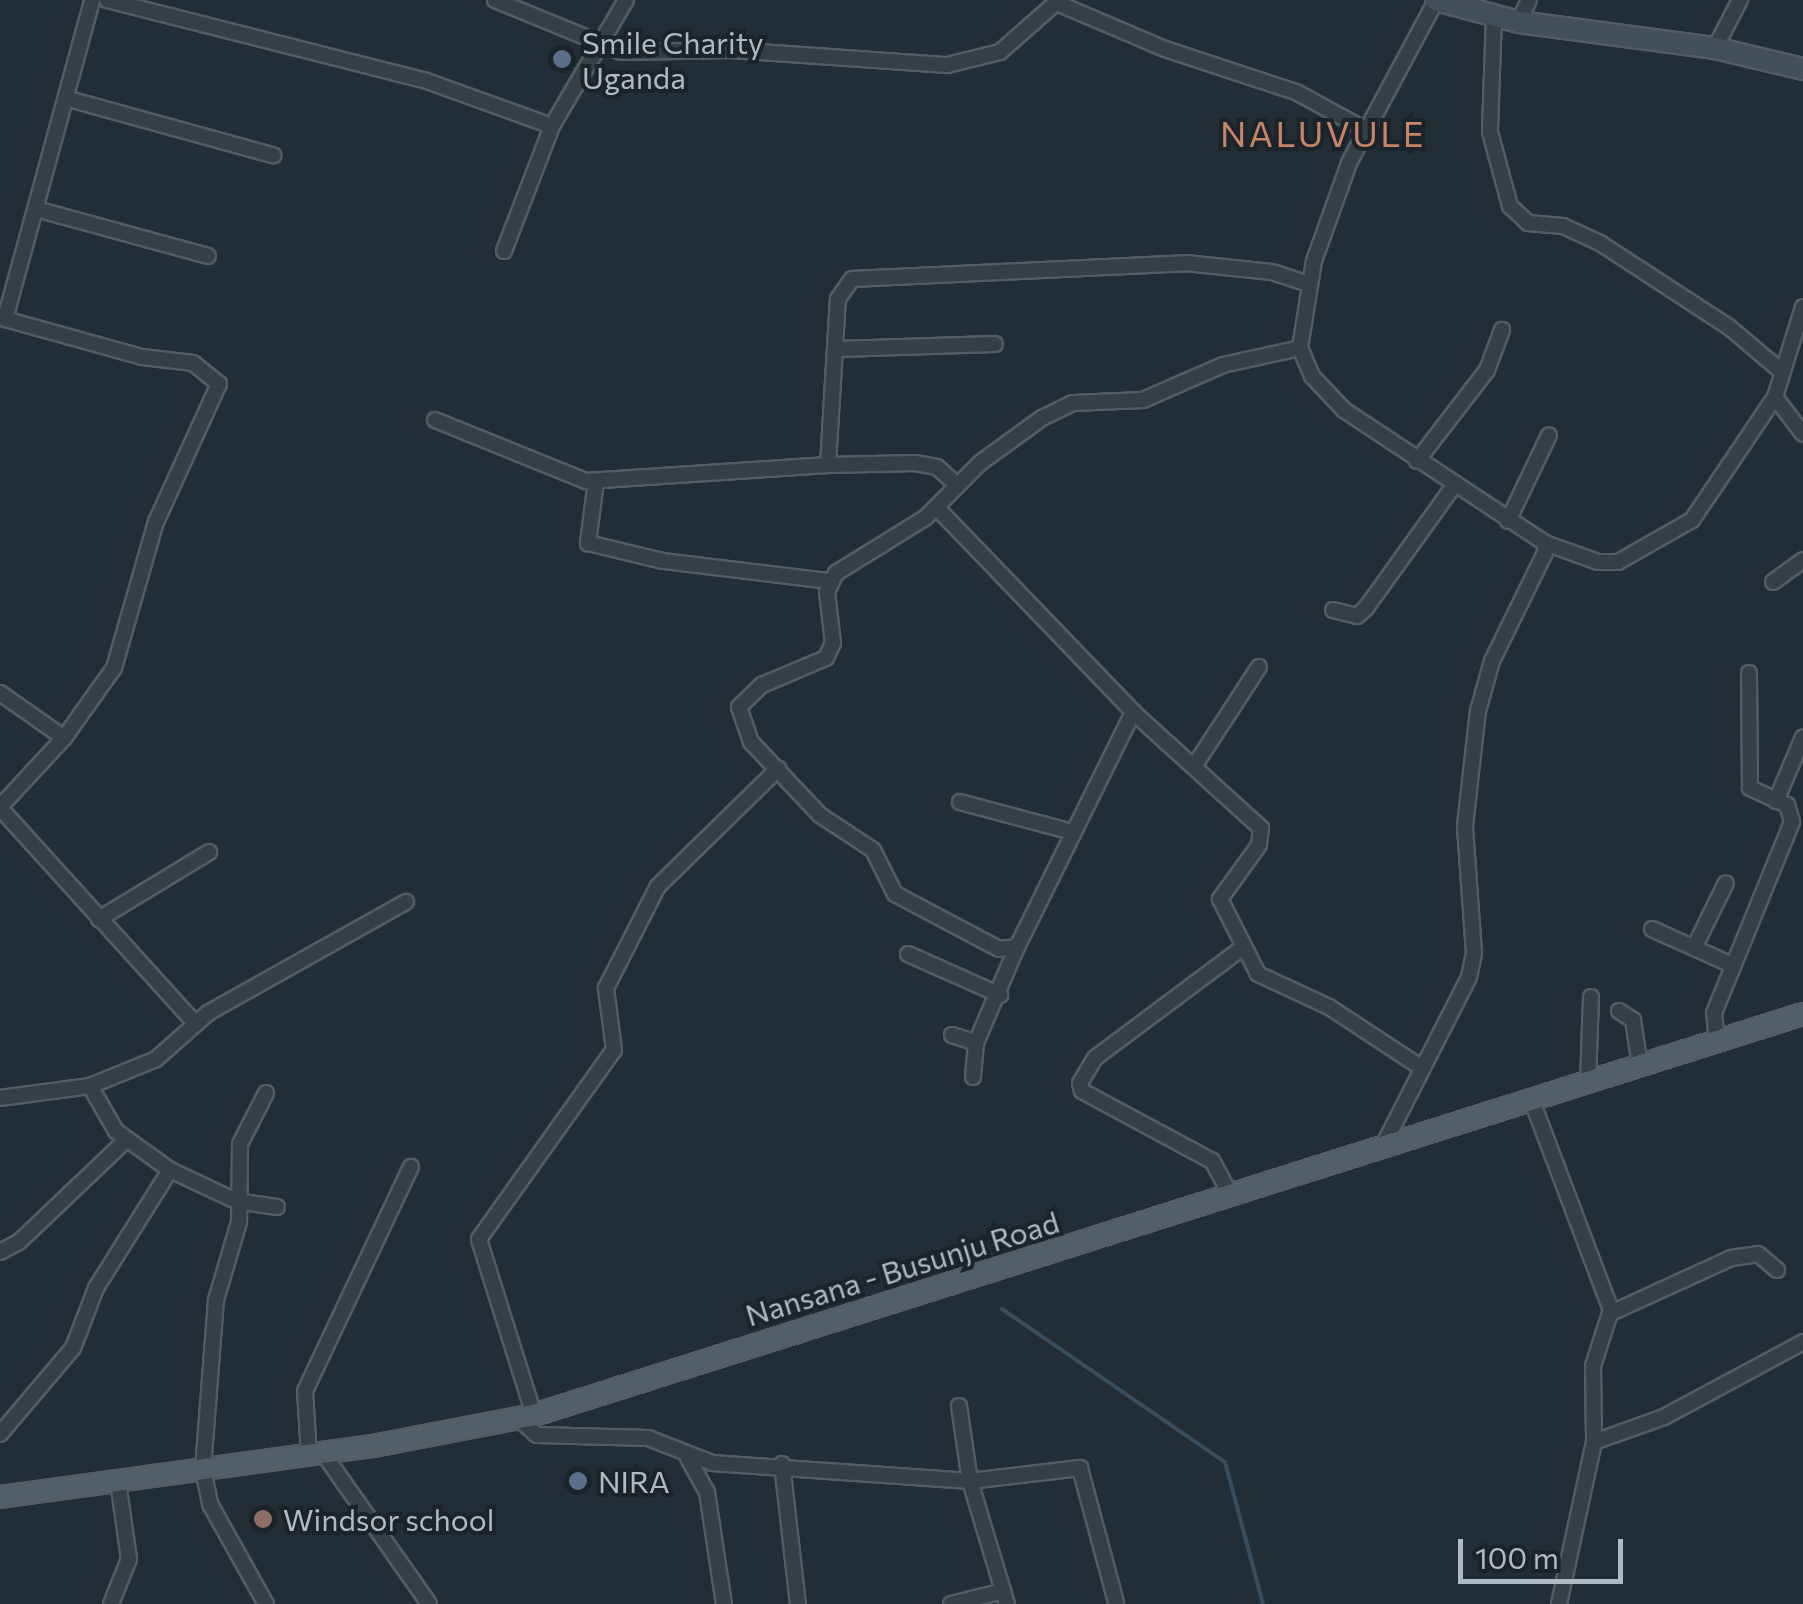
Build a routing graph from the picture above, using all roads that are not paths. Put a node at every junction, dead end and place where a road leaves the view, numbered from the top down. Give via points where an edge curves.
1 (92, 0) edge
2 (107, 0) edge
3 (495, 0) edge
4 (626, 0) edge
5 (1436, 0) edge
6 (1529, 0) edge
7 (1740, 0) edge
8 (1058, 1) edge
9 (1494, 16) junction
10 (1519, 22) junction
11 (604, 45) junction
12 (1716, 48) junction
13 (1803, 69) edge
14 (69, 99) junction
15 (552, 126) junction
16 (1364, 130) junction
17 (273, 155) dead end
18 (40, 210) junction
19 (504, 251) dead end
20 (208, 256) dead end
21 (1310, 284) junction
22 (1803, 307) edge
23 (3, 319) edge
24 (1502, 330) dead end
25 (995, 344) dead end
26 (1300, 348) junction
27 (838, 349) junction
28 (1782, 372) junction
29 (1775, 397) junction
30 (435, 420) dead end
31 (1803, 434) edge
32 (1549, 436) dead end
33 (1417, 460) junction
34 (828, 465) junction
35 (596, 481) junction
36 (1455, 484) junction
37 (957, 485) junction
38 (938, 508) junction
39 (1508, 521) junction
40 (1544, 543) junction
41 (1803, 560) edge
42 (829, 580) junction
43 (1773, 582) dead end
44 (1333, 610) dead end
45 (1258, 667) dead end
46 (1749, 674) dead end
47 (0, 693) edge
48 (1133, 712) junction
49 (1803, 737) edge
50 (64, 738) junction
51 (1195, 765) junction
52 (778, 769) junction
53 (1776, 801) junction
54 (960, 802) dead end
55 (0, 808) edge
56 (1072, 832) junction
57 (1796, 833) edge
58 (209, 852) dead end
59 (1726, 883) dead end
60 (406, 902) dead end
61 (98, 919) junction
62 (1652, 929) dead end
63 (1017, 947) junction
64 (1242, 948) junction
65 (1694, 948) junction
66 (908, 954) dead end
67 (1732, 964) junction
68 (1000, 995) junction
69 (1591, 997) dead end
70 (1619, 1011) dead end
71 (1803, 1014) edge
72 (195, 1023) junction
73 (952, 1036) dead end
74 (1717, 1042) junction
75 (976, 1043) junction
76 (1640, 1066) junction
77 (1422, 1068) junction
78 (972, 1077) dead end
79 (1588, 1083) junction
80 (90, 1086) junction
81 (266, 1093) dead end
82 (0, 1098) edge
83 (1532, 1101) junction
84 (127, 1139) junction
85 (1381, 1149) junction
86 (410, 1167) dead end
87 (170, 1170) junction
88 (1231, 1196) junction
89 (236, 1201) junction
90 (276, 1207) dead end
91 (0, 1252) edge
92 (1778, 1270) dead end
93 (1610, 1313) junction
94 (1803, 1342) edge
95 (959, 1406) dead end
96 (526, 1417) junction
97 (0, 1434) edge
98 (1594, 1442) junction
99 (316, 1454) junction
100 (688, 1458) junction
101 (782, 1464) junction
102 (204, 1470) junction
103 (970, 1481) junction
104 (118, 1482) junction
105 (0, 1496) edge
106 (1005, 1598) edge
107 (1116, 1602) edge
108 (111, 1604) edge
109 (266, 1604) edge
110 (428, 1604) edge
111 (724, 1604) edge
112 (798, 1604) edge
113 (951, 1604) edge
114 (1560, 1604) edge

1 - 14 street
2 - 15 street via 424,80
3 - 11 street
4 - 11 street
5 - 9 street
5 - 16 street
6 - 10 street
7 - 12 street
8 - 11 street via 1000,52 947,65 731,50 633,52
8 - 16 street via 1164,49 1296,92
9 - 10 street
9 - 28 street via 1490,132 1510,206 1528,223 1563,226 1600,243 1728,327
10 - 12 street
11 - 15 street
12 - 13 street
14 - 17 street
14 - 18 street
15 - 19 street
16 - 21 street
18 - 20 street
18 - 23 street
21 - 26 street
21 - 27 street via 1272,272 1186,263 860,277 845,283 838,300
22 - 28 street
23 - 50 street via 142,357 193,363 220,384 156,522 114,668
24 - 33 street via 1487,370
25 - 27 street
26 - 33 street via 1324,391
26 - 37 street via 1224,365 1142,400 1059,408
27 - 34 street
28 - 29 street
29 - 31 street
29 - 40 street via 1706,503 1660,543 1609,562
30 - 35 street
32 - 39 street
33 - 36 street
34 - 35 street
34 - 37 street via 916,463 938,467
35 - 42 street via 588,543 663,561
36 - 39 street
36 - 44 street via 1366,608 1358,616
37 - 38 street
38 - 42 street
38 - 48 street
39 - 40 street
40 - 77 street via 1538,579 1492,661 1478,711 1464,854 1474,953 1456,1007
41 - 43 street
42 - 52 street via 833,643 826,658 762,685 739,707 743,733
45 - 51 street
46 - 53 street via 1750,788
47 - 50 street
48 - 51 street
48 - 56 street
49 - 53 street
50 - 55 street
51 - 64 street via 1264,836 1220,894
52 - 63 street via 820,816 873,850 895,894 999,949
52 - 96 street via 658,886 606,988 614,1050 479,1238
53 - 57 street via 1791,809
54 - 56 street
55 - 61 street
56 - 63 street
57 - 67 street
58 - 61 street
59 - 65 street
60 - 72 street
61 - 72 street
62 - 65 street
63 - 68 street
64 - 77 street via 1258,974 1277,988 1329,1007
64 - 88 street via 1094,1058 1080,1083 1082,1092 1212,1161
65 - 67 street
66 - 68 street
67 - 74 street via 1714,1012
68 - 75 street
69 - 79 street
70 - 76 street via 1633,1020
71 - 74 main road, Nansana - Busunju Road
72 - 80 street via 156,1059
73 - 75 street
74 - 76 main road, Nansana - Busunju Road
75 - 78 street
76 - 79 main road, Nansana - Busunju Road
77 - 85 street
79 - 83 main road, Nansana - Busunju Road
80 - 82 street
80 - 84 street via 111,1125
81 - 89 street via 240,1144
83 - 85 main road, Nansana - Busunju Road
83 - 93 street
84 - 87 street
84 - 91 street via 19,1242
85 - 88 main road, Nansana - Busunju Road
86 - 99 street via 305,1391
87 - 89 street
87 - 97 street via 96,1288 73,1348
88 - 96 main road, Nansana - Busunju Road
89 - 90 street
89 - 102 street via 235,1249 216,1300
92 - 93 street via 1758,1254 1731,1258
93 - 98 street via 1593,1366
94 - 98 street via 1664,1417
95 - 103 street
96 - 99 main road, Nansana - Busunju Road
96 - 100 street via 537,1435 648,1438
98 - 114 street
99 - 102 main road, Nansana - Busunju Road
99 - 110 street
100 - 101 street
100 - 111 street via 709,1500
101 - 103 street
101 - 112 street
102 - 104 main road, Nansana - Busunju Road
102 - 109 street via 210,1504
103 - 106 street
103 - 107 street via 1080,1468
104 - 105 main road, Nansana - Busunju Road
104 - 108 street via 129,1559
106 - 113 street

